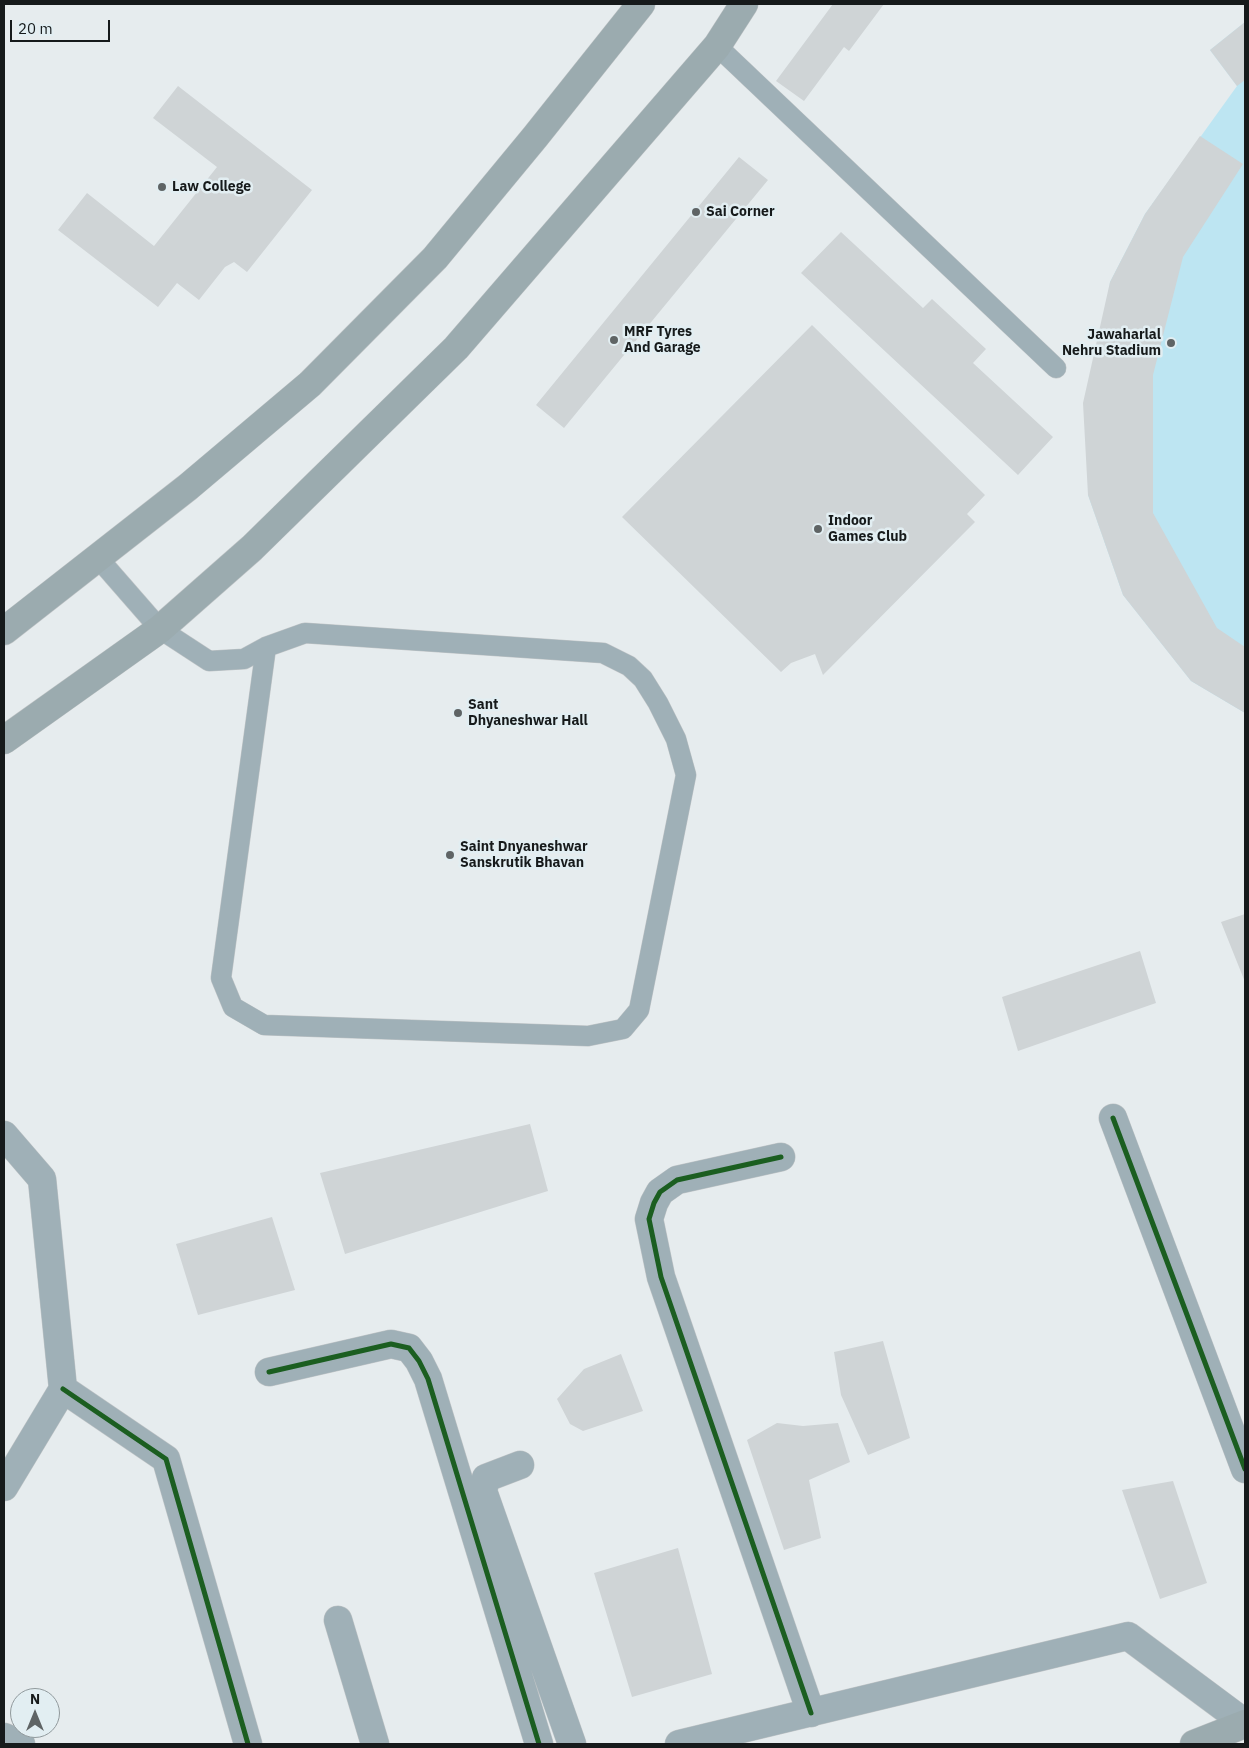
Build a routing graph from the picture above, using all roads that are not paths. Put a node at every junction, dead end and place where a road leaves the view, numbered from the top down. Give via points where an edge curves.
1 (744, 4) edge
2 (639, 5) edge
3 (717, 46) junction
4 (1056, 368) dead end
5 (98, 558) junction
6 (160, 629) junction
7 (4, 631) edge
8 (266, 647) junction
9 (4, 740) edge
10 (1113, 1118) dead end
11 (4, 1135) edge
12 (781, 1157) dead end
13 (269, 1372) dead end
14 (63, 1389) junction
15 (520, 1465) dead end
16 (1245, 1469) edge
17 (4, 1487) edge
18 (338, 1620) dead end
19 (811, 1713) junction
20 (1245, 1724) edge
21 (4, 1737) edge
22 (21, 1744) edge
23 (248, 1744) edge
24 (375, 1744) edge
25 (539, 1744) edge
26 (572, 1744) edge
27 (678, 1744) edge
28 (1194, 1744) edge

1 - 3 main road
2 - 5 main road via 435,258 310,384
3 - 4 lane
3 - 6 main road via 456,348 252,548
5 - 6 lane
5 - 7 main road
6 - 8 lane via 209,661 244,659
6 - 9 main road
8 - 8 lane via 305,632 603,652 629,666 643,679 676,739 686,775 638,1010 623,1029 588,1036 264,1025 233,1007 221,978
10 - 16 street
11 - 14 street via 42,1179
12 - 19 street via 677,1180 660,1192 649,1219 661,1277
13 - 25 street via 391,1344 409,1348 420,1361
14 - 17 street
14 - 23 street via 166,1459
15 - 26 street via 486,1478 483,1491
18 - 24 street
19 - 20 street via 1128,1636
19 - 27 street
20 - 28 main road
21 - 22 street

